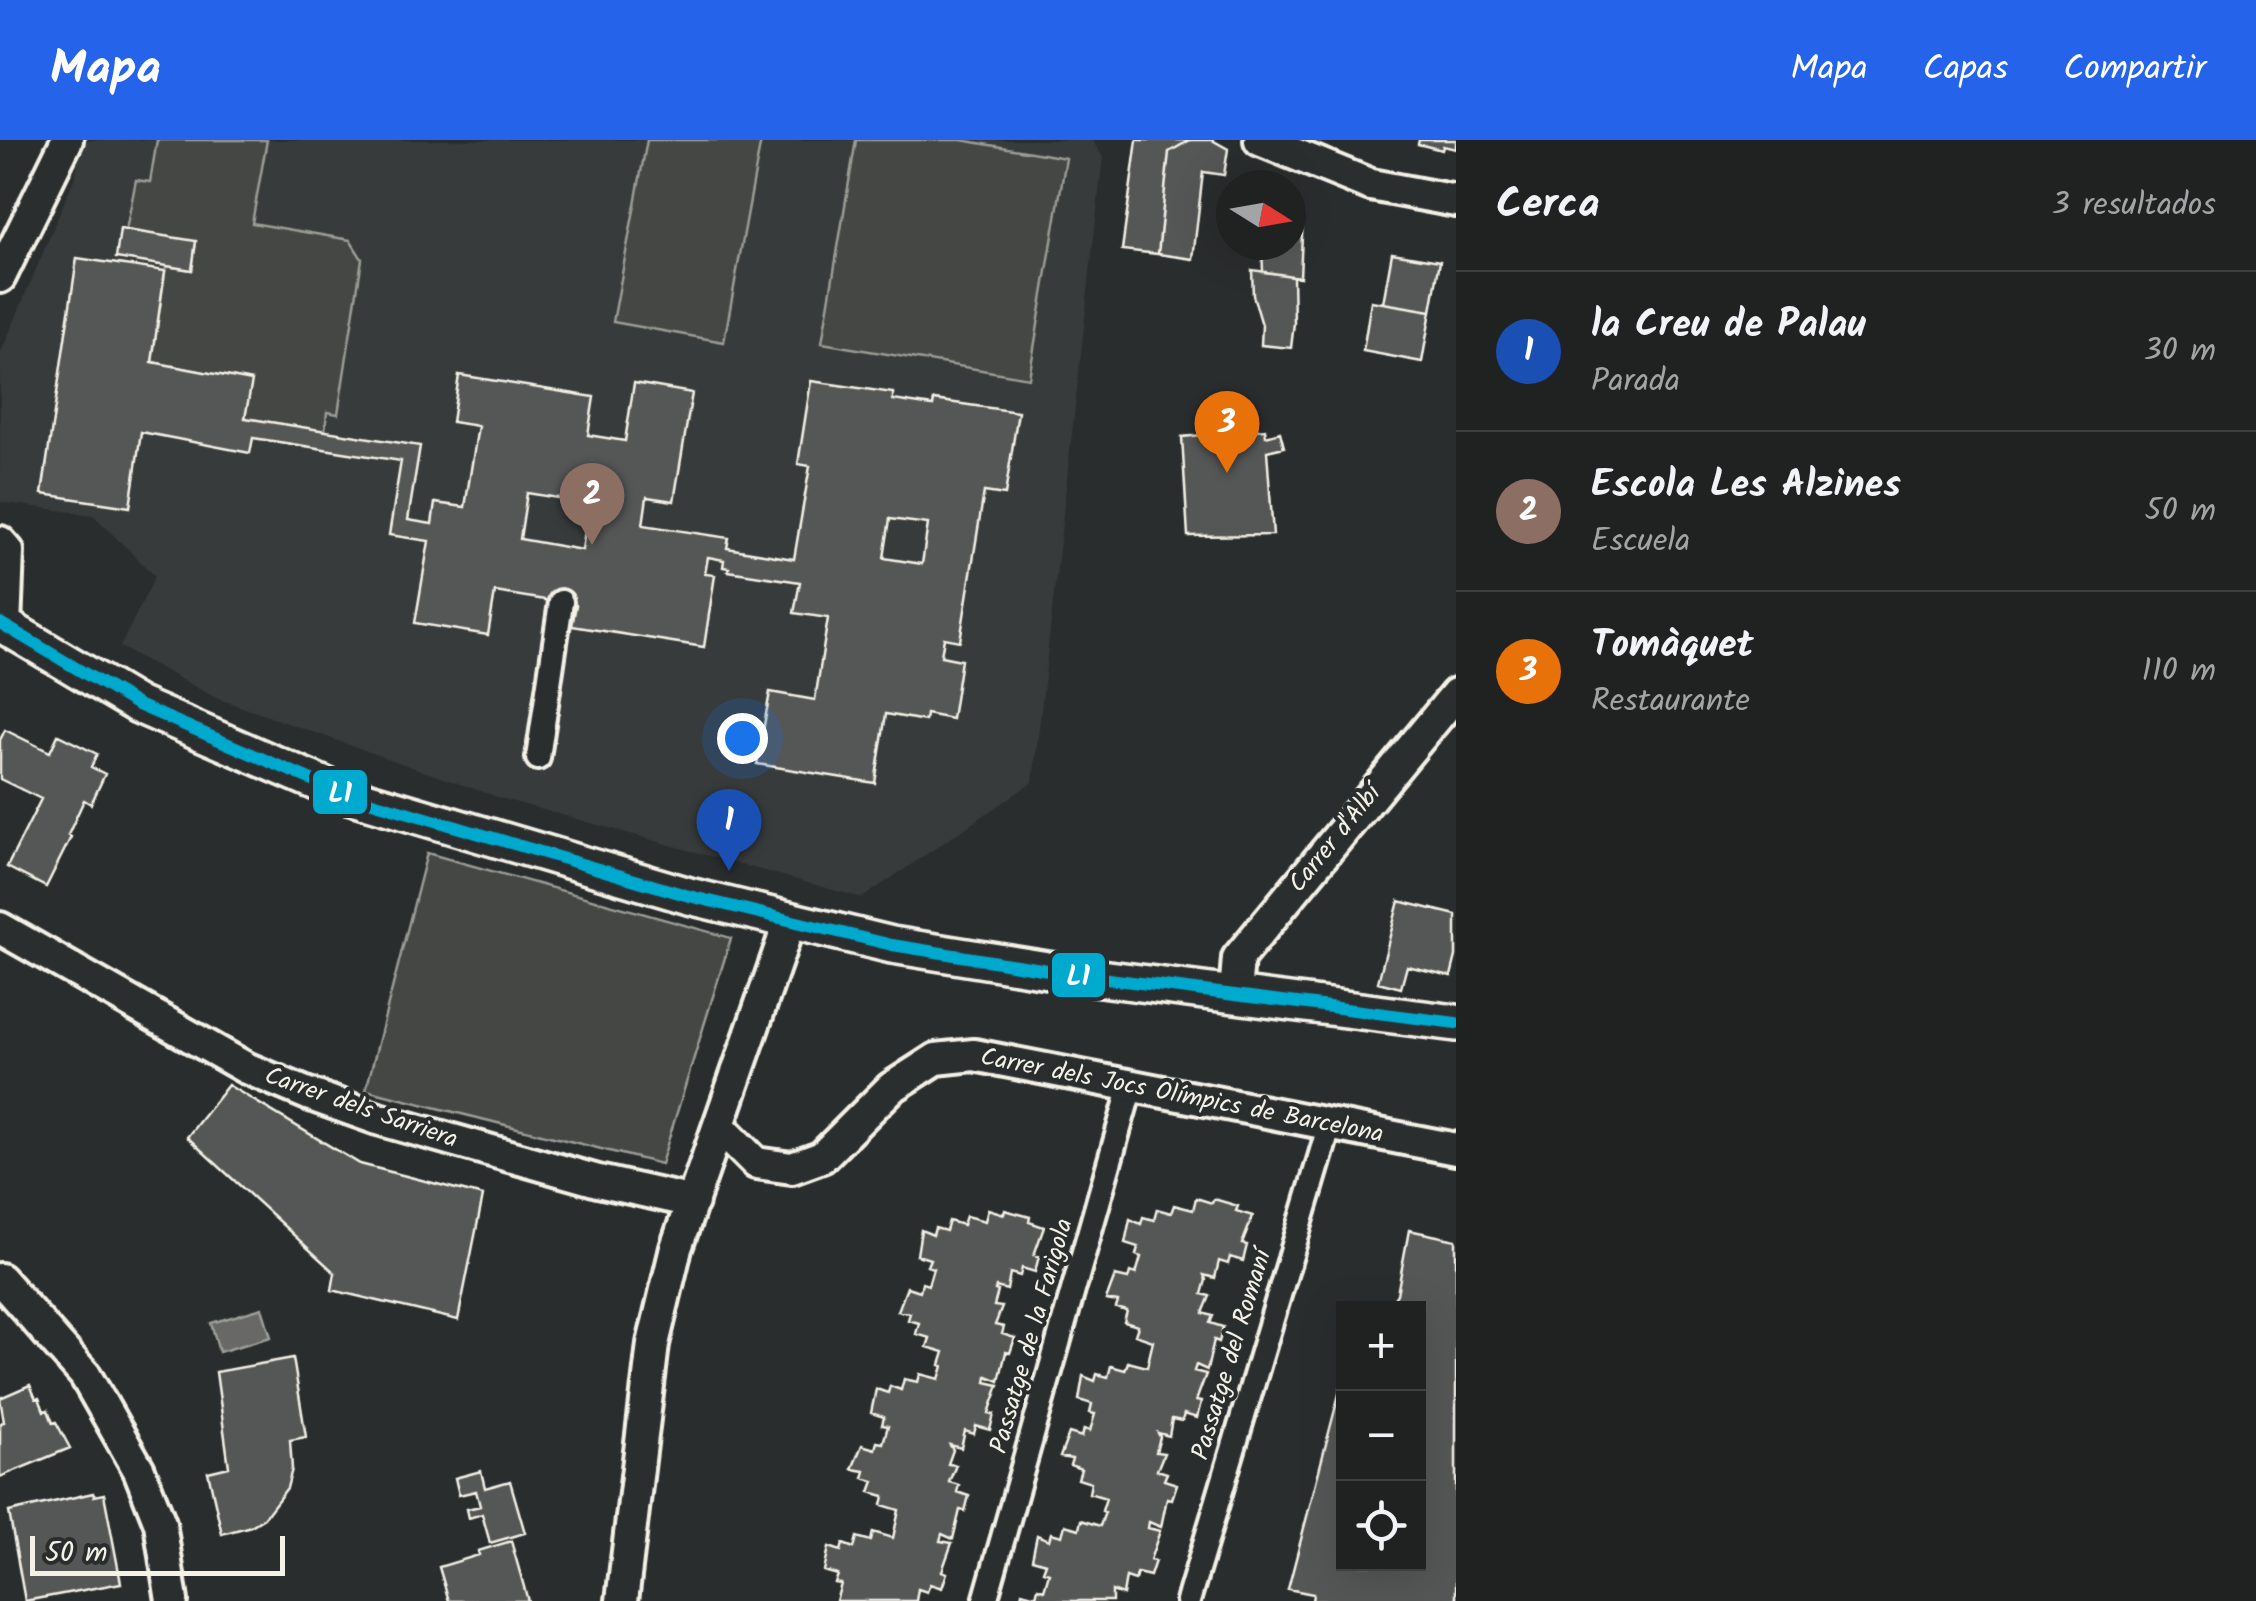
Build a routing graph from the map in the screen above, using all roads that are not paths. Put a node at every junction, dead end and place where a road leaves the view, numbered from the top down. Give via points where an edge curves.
1 (67, 140) edge
2 (1260, 140) edge
3 (1456, 200) edge
4 (0, 277) edge
5 (0, 542) edge
6 (561, 602) dead end
7 (2, 624) edge
8 (1456, 694) edge
9 (538, 758) dead end
10 (790, 921) junction
11 (0, 928) edge
12 (1236, 994) junction
13 (1456, 1023) edge
14 (1131, 1086) junction
15 (1330, 1124) junction
16 (720, 1127) junction
17 (1456, 1149) edge
18 (693, 1202) junction
19 (0, 1278) edge
20 (172, 1601) edge
21 (622, 1601) edge
22 (985, 1601) edge
23 (1188, 1601) edge

1 - 4 street
2 - 3 street via 1371,186
5 - 7 street via 8,551
6 - 9 street
7 - 10 street via 138,704 342,793
8 - 12 street, Carrer d'Albí via 1238,958
10 - 12 street via 892,945
10 - 16 street
11 - 18 street, Carrer dels Sarriera via 246,1068 308,1094 414,1130
12 - 13 street
14 - 15 street, Carrer dels Jocs Olímpics de Barcelona
14 - 16 street, Carrer dels Jocs Olímpics de Barcelona via 974,1055 936,1059 891,1088 822,1157 792,1168 756,1163
14 - 22 street, Passatge de la Farigola
15 - 17 street, Carrer dels Jocs Olímpics de Barcelona
15 - 23 street, Passatge del Romaní
16 - 18 street
18 - 21 street via 654,1344
19 - 20 street via 85,1375 139,1470 160,1523

